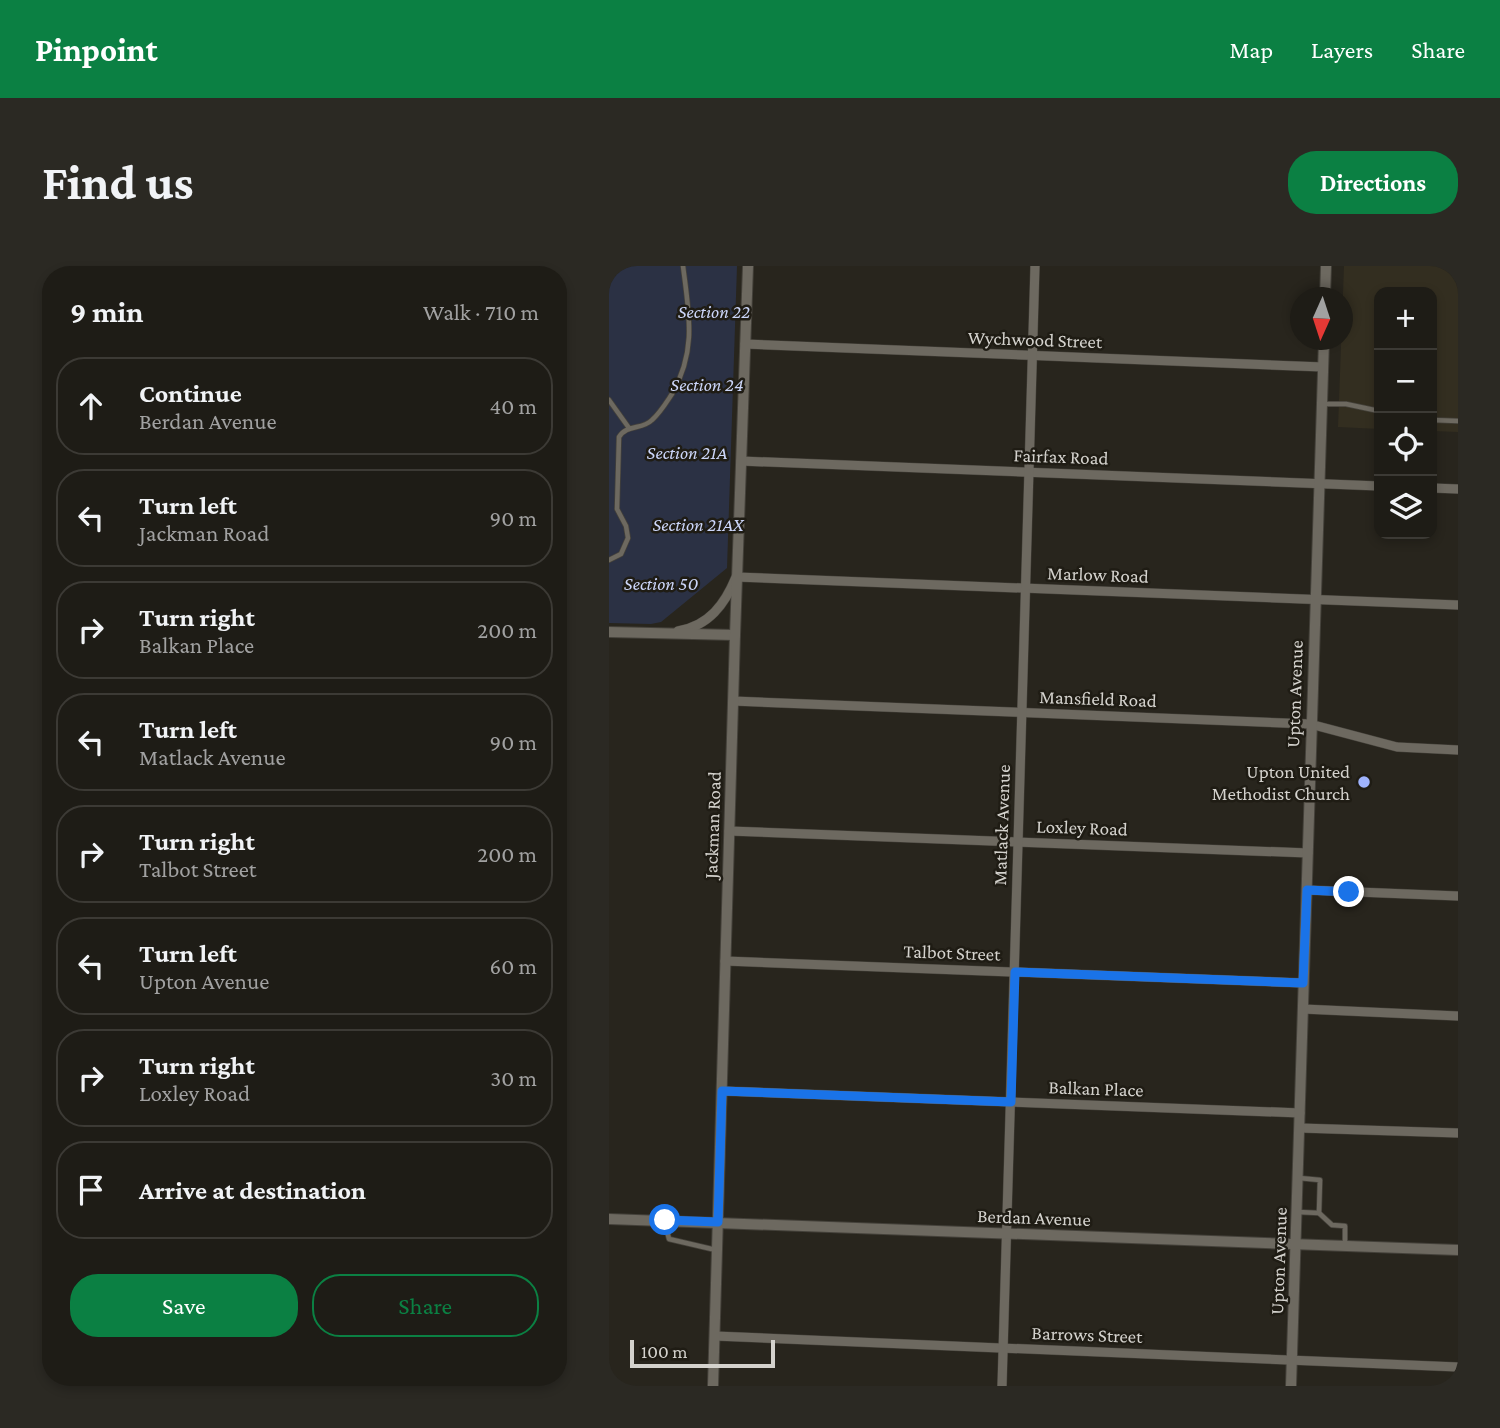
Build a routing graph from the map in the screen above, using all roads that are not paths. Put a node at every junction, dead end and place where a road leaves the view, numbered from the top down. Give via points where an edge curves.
1 (683, 266) edge
2 (748, 266) edge
3 (1035, 266) edge
4 (1327, 266) edge
5 (1326, 287) edge
6 (745, 344) junction
7 (1324, 350) edge
8 (1033, 357) junction
9 (1323, 367) junction
10 (609, 400) edge
11 (1321, 404) junction
12 (1374, 410) edge
13 (1437, 420) edge
14 (1458, 421) edge
15 (630, 428) junction
16 (741, 461) junction
17 (1029, 472) junction
18 (1318, 484) junction
19 (1374, 486) edge
20 (1437, 488) edge
21 (1458, 489) edge
22 (609, 560) edge
23 (736, 577) junction
24 (1026, 588) junction
25 (1314, 599) junction
26 (1458, 605) edge
27 (609, 632) edge
28 (663, 633) junction
29 (735, 635) junction
30 (733, 701) junction
31 (1022, 712) junction
32 (1310, 724) junction
33 (1458, 750) edge
34 (729, 831) junction
35 (1018, 842) junction
36 (1308, 853) junction
37 (1307, 890) junction
38 (1458, 896) edge
39 (725, 961) junction
40 (1015, 972) junction
41 (1303, 983) junction
42 (1303, 1009) junction
43 (1458, 1016) edge
44 (722, 1091) junction
45 (1011, 1102) junction
46 (1300, 1113) junction
47 (1300, 1128) junction
48 (1458, 1133) edge
49 (1299, 1178) junction
50 (1297, 1212) junction
51 (1319, 1213) junction
52 (609, 1219) edge
53 (665, 1220) junction
54 (718, 1222) junction
55 (1007, 1233) junction
56 (1296, 1244) junction
57 (1345, 1246) junction
58 (717, 1250) junction
59 (1458, 1250) edge
60 (715, 1336) junction
61 (1003, 1348) junction
62 (1292, 1360) junction
63 (1458, 1367) edge
64 (713, 1386) edge
65 (1002, 1386) edge
66 (1291, 1386) edge

1 - 15 lane via 690,330 686,362 660,411 647,424
2 - 6 street, Jackman Road
3 - 8 street, Matlack Avenue
4 - 5 street
6 - 8 street, Wychwood Street
6 - 16 street, Jackman Road
7 - 9 street, Upton Avenue
8 - 9 street, Wychwood Street
8 - 17 street, Matlack Avenue
9 - 11 street, Upton Avenue
10 - 15 lane
11 - 12 lane
11 - 18 street, Upton Avenue
13 - 14 lane
15 - 22 lane via 618,441 617,498 628,543 621,554
16 - 17 street, Fairfax Road
16 - 23 street, Jackman Road
17 - 18 street, Fairfax Road
17 - 24 street, Matlack Avenue
18 - 19 street, Fairfax Road
18 - 25 street, Upton Avenue
20 - 21 street
23 - 24 street, Marlow Road
23 - 28 street via 716,612 690,628
23 - 29 street, Jackman Road
24 - 25 street, Marlow Road
24 - 31 street, Matlack Avenue
25 - 26 street, Marlow Road
25 - 32 street, Upton Avenue
27 - 28 street
28 - 29 street
29 - 30 street, Jackman Road
30 - 31 street, Mansfield Road
30 - 34 street, Jackman Road
31 - 32 street, Mansfield Road
31 - 35 street, Matlack Avenue
32 - 33 street, Mansfield Road via 1397,747
32 - 36 street, Upton Avenue
34 - 35 street, Loxley Road
34 - 39 street, Jackman Road
35 - 36 street, Loxley Road
35 - 40 street, Matlack Avenue
36 - 37 street, Upton Avenue
37 - 38 street
37 - 41 street, Upton Avenue
39 - 40 street, Talbot Street
39 - 44 street, Jackman Road
40 - 41 street, Talbot Street
40 - 45 street, Matlack Avenue
41 - 42 street, Upton Avenue
42 - 43 street
42 - 46 street, Upton Avenue
44 - 45 street, Balkan Place
44 - 54 street, Jackman Road
45 - 46 street, Balkan Place
45 - 55 street, Matlack Avenue
46 - 47 street, Upton Avenue
47 - 48 street
47 - 49 street, Upton Avenue
49 - 50 street, Upton Avenue
49 - 51 lane via 1320,1180
50 - 51 lane
50 - 56 street, Upton Avenue
51 - 57 lane via 1332,1225 1345,1226
52 - 53 street, Berdan Avenue
53 - 54 street, Berdan Avenue
53 - 58 lane via 669,1239
54 - 55 street, Berdan Avenue
54 - 58 street, Jackman Road
55 - 56 street, Berdan Avenue
55 - 61 street, Matlack Avenue
56 - 57 street, Berdan Avenue
56 - 62 street, Upton Avenue
57 - 59 street, Berdan Avenue
58 - 60 street, Jackman Road
60 - 61 street, Barrows Street
60 - 64 street, Jackman Road
61 - 62 street, Barrows Street
61 - 65 street, Matlack Avenue
62 - 63 street, Barrows Street
62 - 66 street, Upton Avenue

